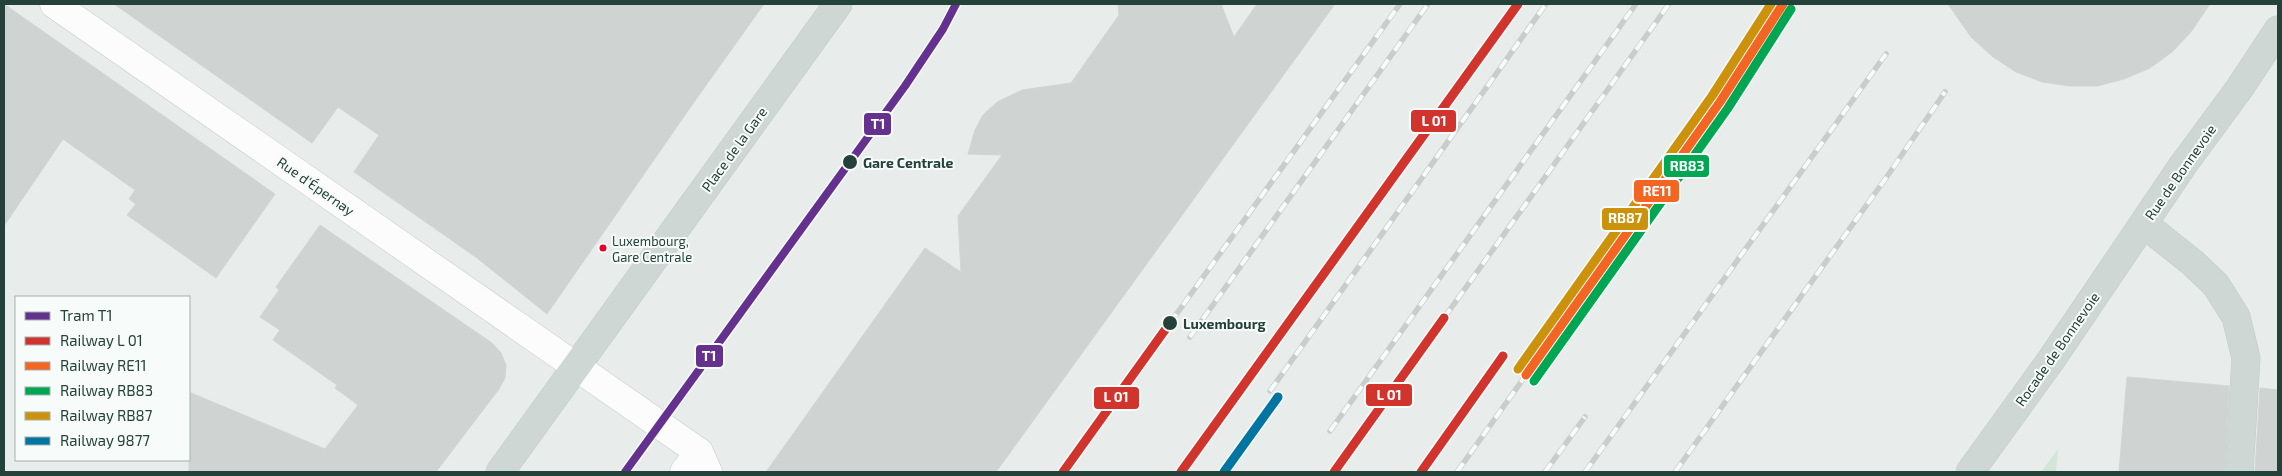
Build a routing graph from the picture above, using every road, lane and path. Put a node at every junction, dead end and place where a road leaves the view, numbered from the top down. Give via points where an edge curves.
1 (54, 4) edge
2 (838, 4) edge
3 (2278, 30) edge
4 (2144, 224) junction
5 (577, 368) junction
6 (697, 465) edge
7 (500, 472) edge
8 (1970, 472) edge
9 (2239, 472) edge

1 - 5 street, Rue d'Épernay
2 - 5 main road, Place de la Gare
3 - 4 main road, Rue de Bonnevoie
4 - 8 main road, Rocade de Bonnevoie
4 - 9 main road, Rue de Bonnevoie via 2193,262 2216,285 2236,317 2246,358
5 - 6 street, Rue d'Épernay
5 - 7 main road, Place de la Gare

